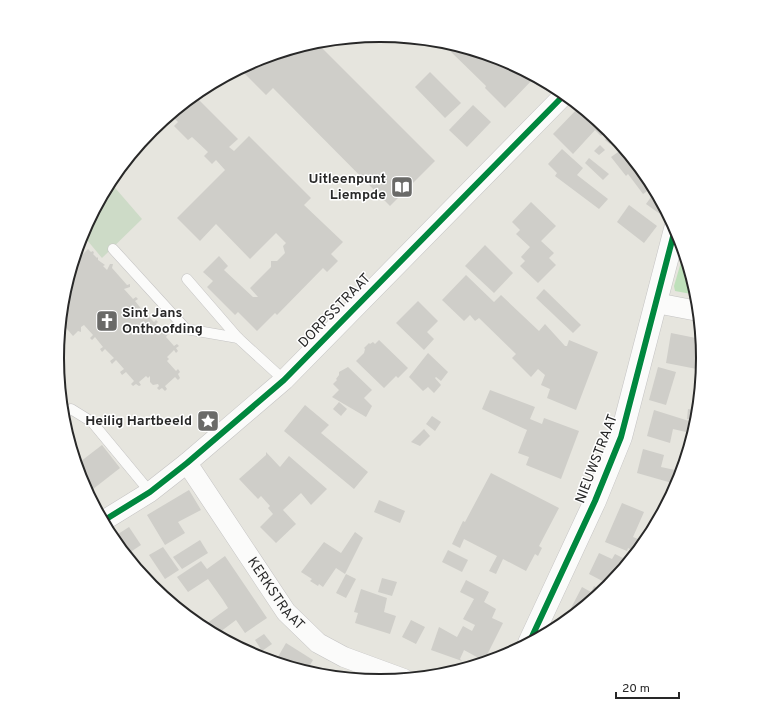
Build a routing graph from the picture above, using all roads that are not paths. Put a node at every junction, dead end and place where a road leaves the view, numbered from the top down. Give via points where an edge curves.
1 (561, 98) edge
2 (673, 240) edge
3 (113, 249) dead end
4 (187, 279) dead end
5 (656, 303) junction
6 (692, 310) edge
7 (238, 338) junction
8 (284, 380) junction
9 (69, 411) edge
10 (187, 463) junction
11 (150, 492) junction
12 (107, 518) edge
13 (533, 635) edge
14 (389, 674) edge

1 - 8 street, DORPSSTRAAT
2 - 5 street, NIEUWSTRAAT
3 - 7 lane via 186,329
4 - 7 lane
5 - 6 street
5 - 13 street, NIEUWSTRAAT via 621,437 595,501
7 - 8 lane
8 - 10 street, DORPSSTRAAT
9 - 11 lane via 71,409 92,422
10 - 11 street, DORPSSTRAAT
10 - 14 street, KERKSTRAAT via 286,612 318,643 344,657
11 - 12 street, DORPSSTRAAT

